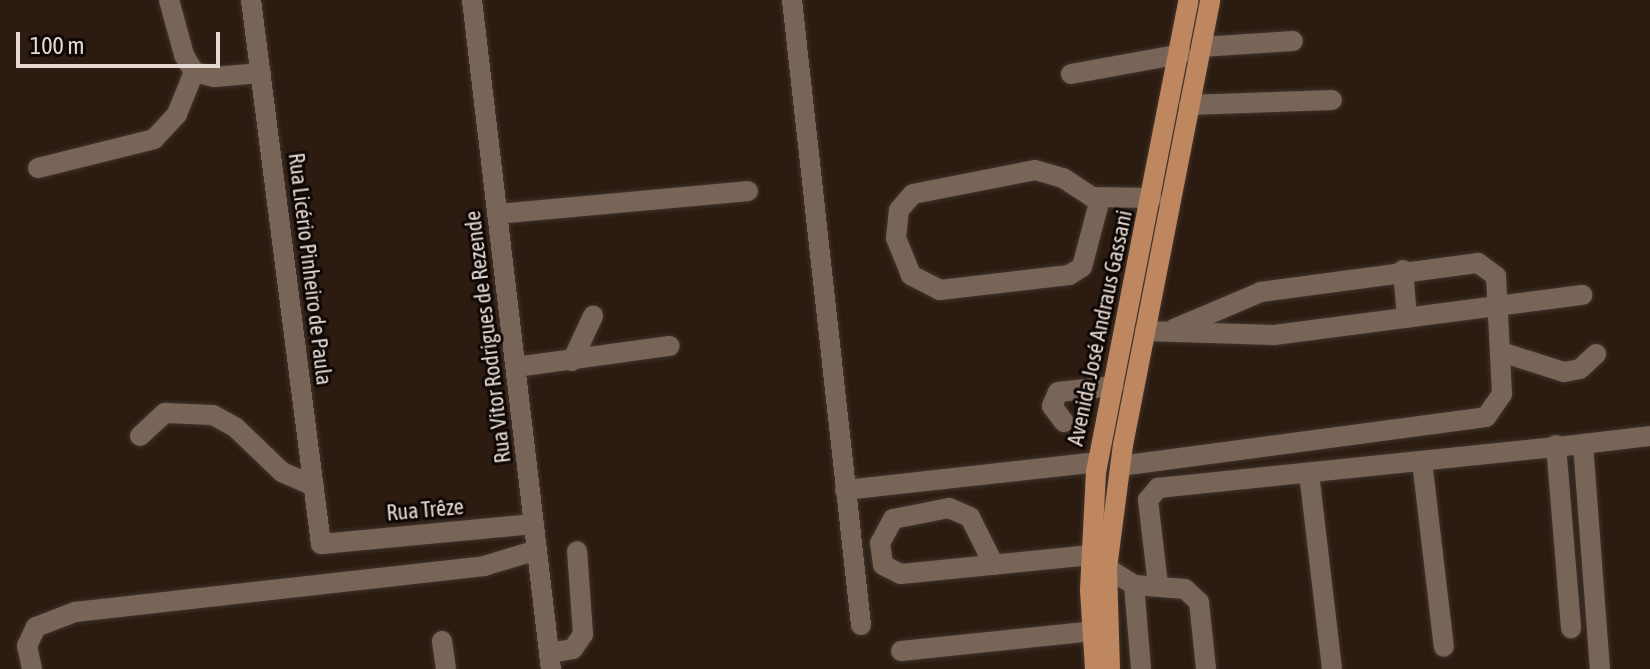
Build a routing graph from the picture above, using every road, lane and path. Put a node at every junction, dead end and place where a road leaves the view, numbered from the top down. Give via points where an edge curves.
1 (169, 0) edge
2 (251, 0) edge
3 (472, 0) edge
4 (792, 0) edge
5 (1189, 0) edge
6 (1210, 0) edge
7 (1293, 41) dead end
8 (1201, 47) junction
9 (1181, 54) junction
10 (194, 72) junction
11 (261, 73) junction
12 (1071, 74) dead end
13 (1186, 91) junction
14 (1332, 100) dead end
15 (38, 168) dead end
16 (748, 191) dead end
17 (1152, 198) junction
18 (1100, 199) junction
19 (497, 214) junction
20 (1403, 270) junction
21 (1582, 295) dead end
22 (1501, 305) junction
23 (593, 316) dead end
24 (1407, 318) junction
25 (1140, 320) junction
26 (1174, 329) junction
27 (670, 346) dead end
28 (1501, 352) junction
29 (1596, 354) dead end
30 (572, 361) junction
31 (516, 367) junction
32 (1114, 386) junction
33 (1064, 422) dead end
34 (140, 436) dead end
35 (1650, 436) edge
36 (1583, 444) junction
37 (1556, 445) junction
38 (1422, 461) junction
39 (1097, 462) junction
40 (1120, 466) junction
41 (1309, 473) junction
42 (314, 486) junction
43 (845, 490) junction
44 (534, 524) junction
45 (321, 544) joint
46 (537, 550) junction
47 (577, 551) dead end
48 (1099, 562) junction
49 (994, 565) junction
50 (1134, 585) junction
51 (1158, 585) junction
52 (861, 625) dead end
53 (1571, 628) dead end
54 (1093, 631) junction
55 (442, 641) dead end
56 (1444, 647) dead end
57 (901, 651) dead end
58 (550, 661) edge
59 (32, 669) edge
60 (446, 669) edge
61 (1095, 669) edge
62 (1110, 669) edge
63 (1141, 669) edge
64 (1206, 669) edge
65 (1332, 669) edge
66 (1600, 669) edge

1 - 10 street
2 - 11 street, Rua Licério Pinheiro de Paula
3 - 19 street, Rua Vitor Rodrigues de Rezende
4 - 43 street
5 - 9 main road, Avenida José Andraus Gassani
6 - 8 main road, Avenida José Andraus Gassani
7 - 8 street
8 - 13 main road, Avenida José Andraus Gassani
9 - 12 street
9 - 13 main road, Avenida José Andraus Gassani
10 - 11 street via 214,77
10 - 15 street via 177,114 154,139
11 - 42 street, Rua Licério Pinheiro de Paula
13 - 14 street
13 - 17 main road, Avenida José Andraus Gassani
13 - 25 main road, Avenida José Andraus Gassani
16 - 19 street
17 - 18 street
17 - 25 main road, Avenida José Andraus Gassani
18 - 18 street via 1063,178 1035,170 913,194 899,210 896,238 911,275 940,290 1069,275 1082,267
19 - 31 street, Rua Vitor Rodrigues de Rezende
20 - 22 street via 1478,263 1496,276
20 - 24 street
20 - 26 street via 1261,292
21 - 22 street
22 - 24 street
22 - 28 street
23 - 30 street
24 - 26 street via 1274,335
25 - 26 street
25 - 32 main road, Avenida José Andraus Gassani
25 - 40 main road, Avenida José Andraus Gassani
27 - 30 street
28 - 29 street via 1564,372 1580,369
28 - 40 street via 1502,394 1486,417
30 - 31 street
31 - 44 street, Rua Vitor Rodrigues de Rezende
32 - 33 street via 1058,392 1052,406
32 - 39 main road, Avenida José Andraus Gassani
34 - 42 street via 165,413 213,415 236,428 282,472
35 - 36 street
36 - 37 street
36 - 66 street
37 - 38 street
37 - 53 street
38 - 41 street
38 - 56 street
39 - 43 street
39 - 48 main road, Avenida José Andraus Gassani
40 - 48 main road, Avenida José Andraus Gassani
41 - 51 street via 1158,488 1148,500
41 - 65 street
42 - 45 street, Rua Licério Pinheiro de Paula
43 - 52 street
44 - 45 street, Rua Trêze
44 - 46 street, Rua Vitor Rodrigues de Rezende
46 - 58 street, Rua Vitor Rodrigues de Rezende
46 - 59 street via 484,566 75,612 36,627 27,646
47 - 58 street via 583,634 573,649
48 - 49 street
48 - 50 street
48 - 54 main road, Avenida José Andraus Gassani
48 - 62 main road, Avenida José Andraus Gassani
49 - 49 street via 901,574 883,565 880,543 893,519 949,508 970,517
50 - 51 street
50 - 63 street
51 - 64 street via 1185,589 1199,602
54 - 57 street
54 - 61 main road, Avenida José Andraus Gassani
55 - 60 street

